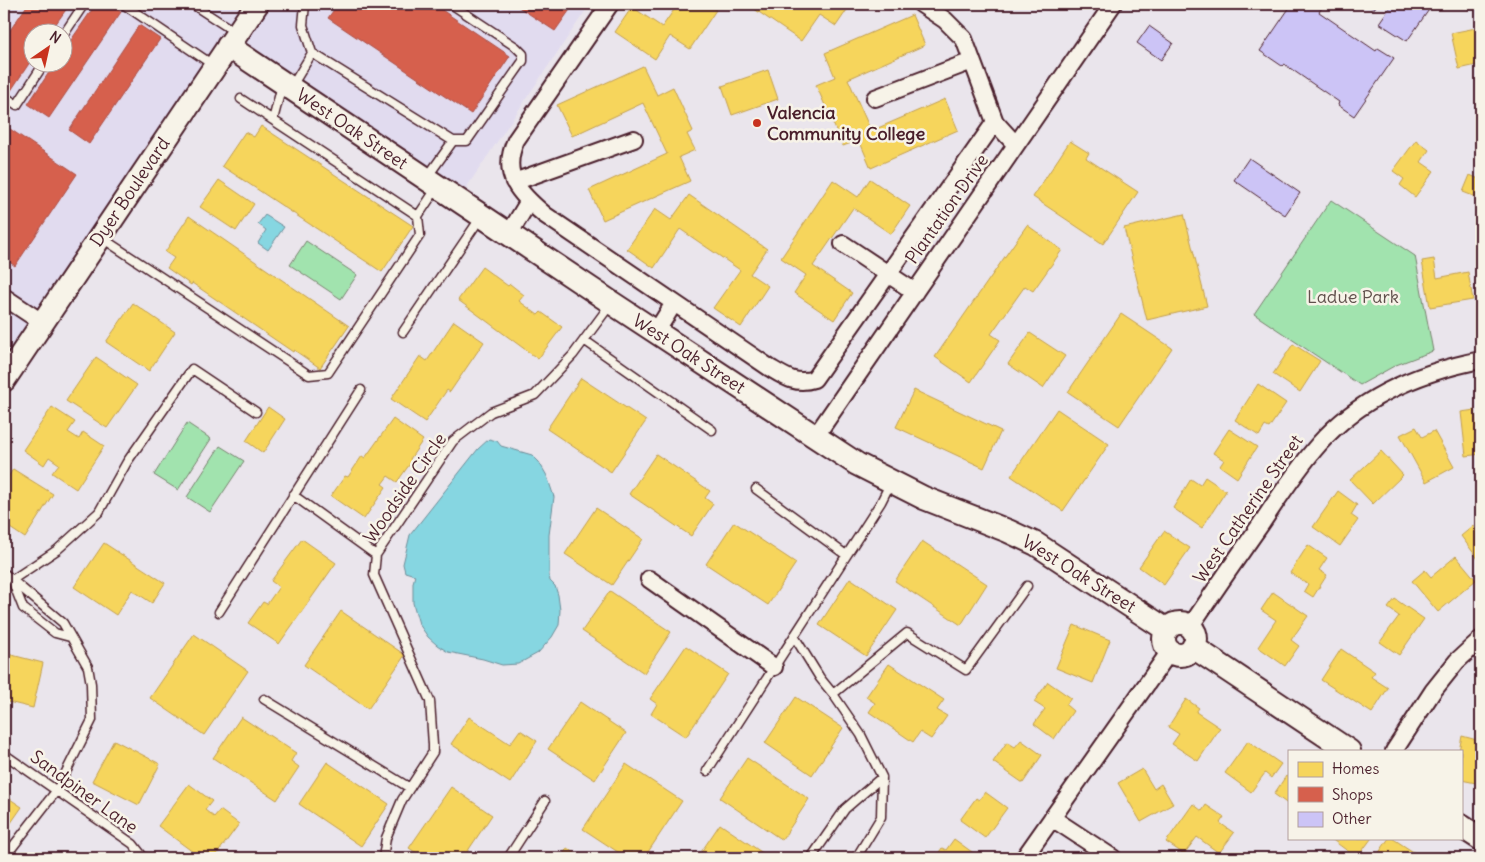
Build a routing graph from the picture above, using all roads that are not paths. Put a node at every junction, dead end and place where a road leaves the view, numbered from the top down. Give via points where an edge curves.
1 (84, 4) edge
2 (123, 4) edge
3 (192, 4) edge
4 (257, 4) edge
5 (305, 4) edge
6 (451, 4) edge
7 (610, 4) edge
8 (921, 4) edge
9 (1113, 4) edge
10 (72, 22) edge
11 (233, 40) junction
12 (312, 52) junction
13 (972, 61) junction
14 (214, 66) junction
15 (38, 72) edge
16 (287, 85) junction
17 (4, 96) edge
18 (875, 98) dead end
19 (241, 99) dead end
20 (273, 120) junction
21 (995, 122) junction
22 (634, 138) dead end
23 (452, 141) junction
24 (1016, 145) junction
25 (432, 182) junction
26 (514, 182) junction
27 (529, 201) junction
28 (482, 215) junction
29 (418, 216) junction
30 (509, 234) junction
31 (100, 236) junction
32 (843, 244) dead end
33 (888, 274) junction
34 (915, 292) junction
35 (4, 297) edge
36 (612, 303) junction
37 (674, 303) junction
38 (42, 323) junction
39 (403, 332) dead end
40 (656, 332) junction
41 (584, 340) junction
42 (1481, 360) edge
43 (4, 380) edge
44 (362, 390) dead end
45 (256, 412) dead end
46 (712, 430) dead end
47 (815, 437) junction
48 (891, 482) junction
49 (756, 489) dead end
50 (293, 495) junction
51 (376, 555) junction
52 (846, 555) junction
53 (4, 573) edge
54 (649, 579) dead end
55 (12, 580) junction
56 (1027, 586) dead end
57 (219, 612) dead end
58 (794, 636) junction
59 (70, 637) junction
60 (1191, 637) junction
61 (1481, 638) edge
62 (1169, 641) junction
63 (774, 667) junction
64 (833, 694) junction
65 (264, 699) dead end
66 (1347, 750) edge
67 (1395, 750) edge
68 (4, 754) edge
69 (707, 771) dead end
70 (882, 777) junction
71 (410, 788) junction
72 (57, 790) junction
73 (545, 801) dead end
74 (1052, 818) junction
75 (1462, 827) edge
76 (1481, 840) edge
77 (4, 858) edge
78 (144, 858) edge
79 (383, 858) edge
80 (508, 858) edge
81 (811, 858) edge
82 (856, 858) edge
83 (1024, 858) edge
84 (1113, 858) edge

1 - 10 lane
2 - 14 lane
3 - 11 lane
4 - 11 street, Dyer Boulevard
5 - 12 lane via 303,25
6 - 23 lane via 523,54 523,61 467,141
7 - 26 street via 516,140 509,165
8 - 13 street via 956,29 964,39
9 - 24 street, Plantation Drive
11 - 14 street, Dyer Boulevard
11 - 16 street, West Oak Street
12 - 16 lane
12 - 23 lane
13 - 18 street
13 - 21 street
14 - 31 street, Dyer Boulevard
15 - 17 lane via 17,105
16 - 20 lane
16 - 25 street, West Oak Street
19 - 20 lane
20 - 29 lane
21 - 24 street
21 - 33 street
22 - 26 street
23 - 25 lane
24 - 34 street, Plantation Drive
25 - 28 street, West Oak Street
25 - 29 lane
26 - 27 street
27 - 30 street
27 - 37 street
28 - 30 street, West Oak Street
28 - 39 lane
29 - 31 lane via 420,235 328,373 309,375
30 - 36 street, West Oak Street
31 - 38 street, Dyer Boulevard
32 - 33 street
33 - 34 street
33 - 37 street via 818,374 806,381 794,382 770,368
34 - 47 street, Plantation Drive
35 - 38 street
36 - 40 street, West Oak Street
36 - 41 lane, Woodside Circle
37 - 40 street
38 - 43 street, Dyer Boulevard
40 - 47 street, West Oak Street
41 - 46 lane
41 - 51 lane, Woodside Circle via 534,395 492,412 452,441
42 - 60 street, West Catherine Street via 1420,376 1395,387 1369,402 1320,443 1296,472
44 - 50 lane
45 - 55 lane via 192,369 127,462 99,512 57,550
47 - 48 street, West Oak Street
48 - 52 lane
48 - 62 street, West Oak Street via 1036,544
49 - 52 lane
50 - 51 lane
50 - 57 lane
51 - 71 lane, Woodside Circle via 374,575 430,701 433,752
52 - 58 lane
53 - 55 lane
54 - 63 street
55 - 59 lane via 63,623
55 - 59 lane via 23,608 54,633
56 - 64 lane via 966,670 907,634
58 - 63 lane
58 - 64 lane
59 - 72 lane via 88,667 92,720
60 - 62 street via 1186,625 1178,624 1174,625
60 - 66 street
61 - 67 street via 1433,691
62 - 74 street
63 - 69 lane
64 - 70 lane via 861,735
65 - 71 lane
68 - 72 lane, Sandpiner Lane
70 - 81 lane via 845,809
70 - 82 lane via 881,817
71 - 79 lane, Woodside Circle via 386,838
72 - 77 lane
72 - 78 lane, Sandpiner Lane via 133,844
73 - 80 lane
74 - 83 street
74 - 84 street
75 - 76 street

